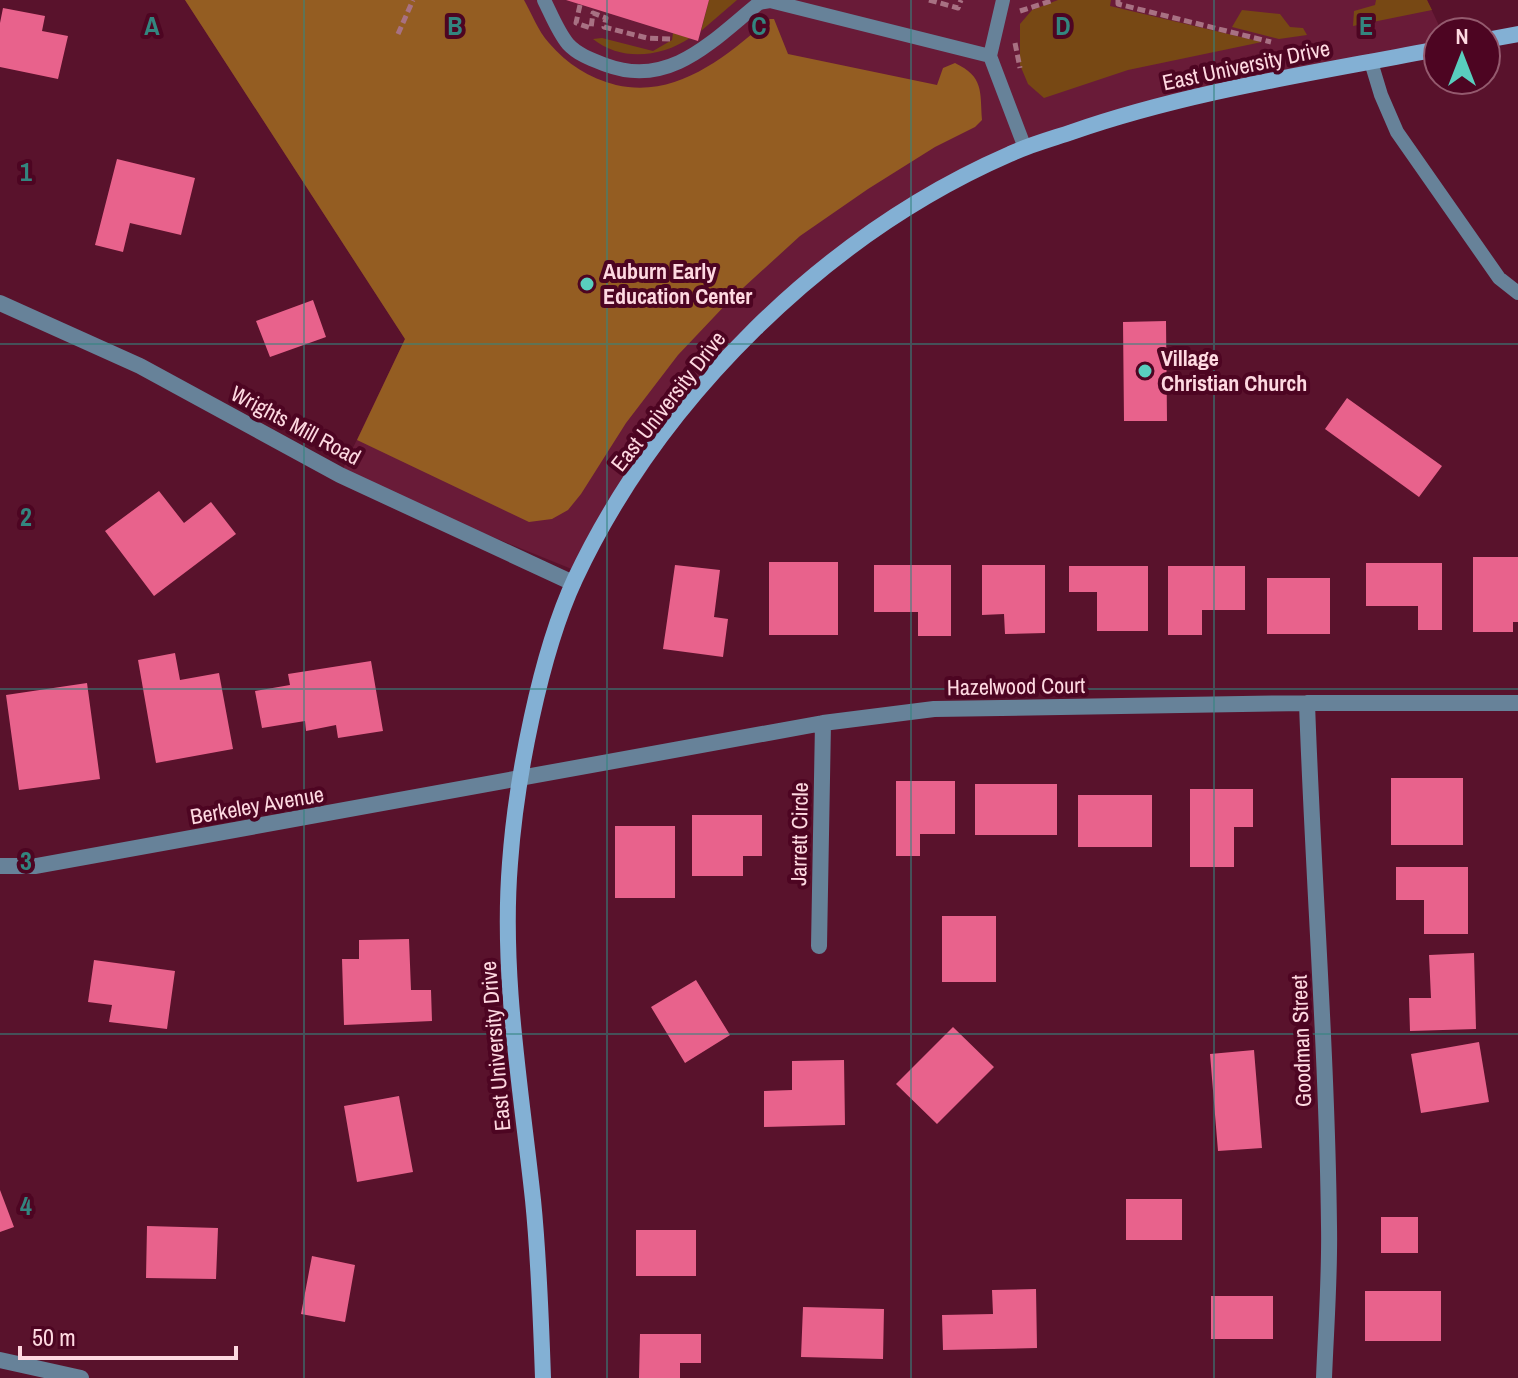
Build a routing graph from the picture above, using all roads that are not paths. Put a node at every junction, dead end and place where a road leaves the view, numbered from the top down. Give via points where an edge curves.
1 (544, 0) edge
2 (1003, 0) edge
3 (1422, 52) edge
4 (990, 56) junction
5 (1371, 62) junction
6 (1025, 148) junction
7 (1518, 293) edge
8 (0, 303) edge
9 (573, 583) junction
10 (1307, 703) junction
11 (1518, 703) edge
12 (823, 723) junction
13 (522, 779) junction
14 (0, 866) edge
15 (819, 946) dead end
16 (0, 1360) edge
17 (81, 1378) edge
18 (543, 1378) edge
19 (1324, 1378) edge

1 - 4 lane via 568,44 586,58 624,72 659,71 693,56 759,3 770,1
2 - 4 lane
3 - 5 main road, East University Drive
4 - 6 lane
5 - 6 main road, East University Drive via 1132,111
5 - 7 lane via 1397,132 1499,278
6 - 9 main road, East University Drive via 888,219 774,312 669,429
8 - 9 street, Wrights Mill Road via 140,366 340,475
9 - 13 main road, East University Drive via 542,680
10 - 11 street, Hazelwood Court
10 - 12 street, Hazelwood Court via 934,709
10 - 19 street, Goodman Street via 1327,1134
12 - 13 street, Hazelwood Court
12 - 15 street, Jarrett Circle
13 - 14 street, Berkeley Avenue via 36,866
13 - 18 main road, East University Drive via 510,863 509,952
16 - 17 street

